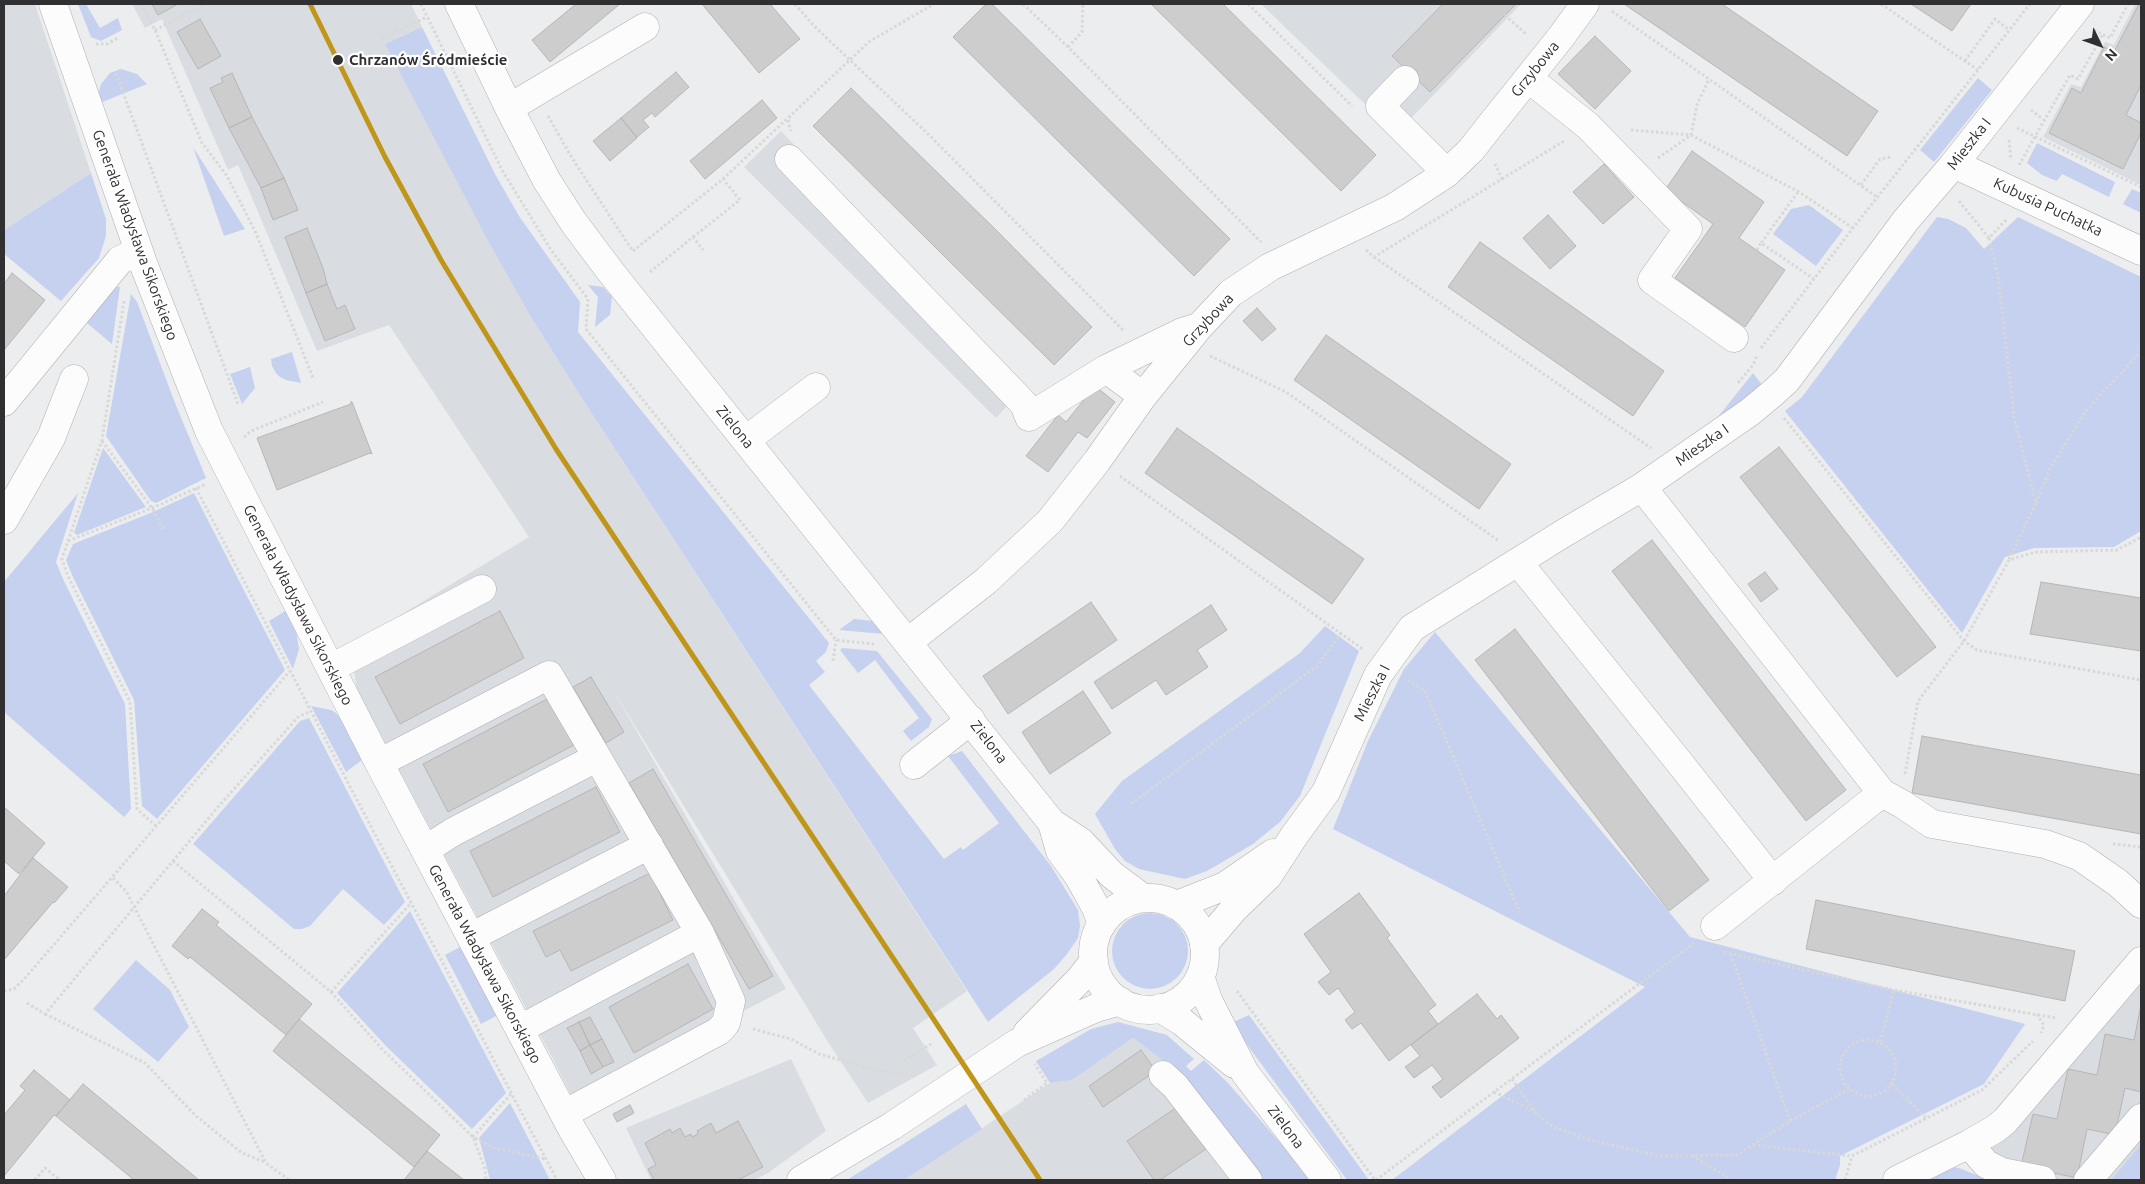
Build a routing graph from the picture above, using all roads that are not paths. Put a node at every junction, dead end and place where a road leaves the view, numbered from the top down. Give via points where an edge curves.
1 (53, 4) edge
2 (459, 4) edge
3 (1597, 6) edge
4 (2084, 16) edge
5 (645, 27) dead end
6 (1528, 78) junction
7 (1405, 80) dead end
8 (508, 108) junction
9 (789, 159) dead end
10 (1954, 164) junction
11 (1447, 173) junction
12 (139, 251) junction
13 (2141, 251) edge
14 (1199, 327) junction
15 (1734, 338) dead end
16 (1106, 369) junction
17 (74, 380) dead end
18 (816, 387) dead end
19 (1143, 396) junction
20 (4, 402) edge
21 (746, 440) junction
22 (1642, 487) junction
23 (4, 520) edge
24 (1512, 554) junction
25 (482, 589) dead end
26 (908, 642) junction
27 (331, 668) junction
28 (971, 720) junction
29 (596, 758) junction
30 (379, 763) junction
31 (914, 765) dead end
32 (1882, 793) junction
33 (1052, 823) junction
34 (1294, 836) junction
35 (649, 845) junction
36 (425, 850) junction
37 (1773, 881) junction
38 (1143, 898) junction
39 (2141, 904) edge
40 (1177, 905) junction
41 (1102, 924) junction
42 (700, 933) junction
43 (471, 937) junction
44 (1712, 942) road end
45 (1204, 944) junction
46 (1094, 961) junction
47 (2141, 961) edge
48 (1200, 976) junction
49 (1120, 1001) junction
50 (1160, 1008) junction
51 (520, 1029) junction
52 (1024, 1050) junction
53 (1245, 1073) junction
54 (1163, 1075) dead end
55 (564, 1114) junction
56 (2141, 1118) edge
57 (1969, 1144) junction
58 (602, 1180) edge
59 (801, 1180) edge
60 (1248, 1180) edge
61 (1327, 1180) edge
62 (1897, 1180) edge
63 (2042, 1180) edge
64 (2088, 1180) edge

1 - 12 street, Generała Władysława Sikorskiego
2 - 8 street, Zielona
3 - 6 street, Grzybowa
4 - 10 street, Mieszka I
5 - 8 street
6 - 11 street, Grzybowa via 1471,150
6 - 15 street via 1588,126 1688,229 1652,280
7 - 11 street via 1380,106
8 - 21 street, Zielona via 547,181 574,223
9 - 16 street via 1024,404 1029,417
10 - 13 street, Kubusia Puchatka
10 - 22 street, Mieszka I via 1906,220 1787,380 1750,412
11 - 14 street, Grzybowa via 1395,207 1270,267 1232,293
12 - 20 street via 120,260
12 - 27 street, Generała Władysława Sikorskiego via 209,431
14 - 16 street
14 - 19 street, Grzybowa
16 - 19 street
17 - 23 street via 51,438
18 - 21 street
19 - 26 street, Grzybowa via 1050,521 986,581
21 - 26 street, Zielona
22 - 24 street, Mieszka I
22 - 32 street
24 - 34 street, Mieszka I via 1412,628 1378,675 1326,792
24 - 37 street
25 - 27 street
26 - 28 street, Zielona
27 - 30 street, Generała Władysława Sikorskiego
28 - 31 street
28 - 33 street, Zielona
29 - 30 street via 549,675
29 - 35 street
29 - 36 street via 452,832
30 - 36 street, Generała Władysława Sikorskiego
32 - 37 street
32 - 39 street via 1932,824 2045,844 2079,856 2118,883
33 - 38 street, Zielona via 1081,842 1112,875
33 - 41 street, Zielona via 1060,851 1079,877
34 - 40 street, Mieszka I via 1225,886
34 - 45 street, Mieszka I via 1268,876 1228,914
35 - 42 street
35 - 43 street
36 - 43 street, Generała Władysława Sikorskiego
37 - 44 street
38 - 40 street via 1161,899
38 - 41 street via 1116,909
40 - 45 street via 1195,922
41 - 46 street via 1094,942
42 - 51 street
42 - 55 street via 731,1001 726,1023 719,1031
43 - 51 street, Generała Władysława Sikorskiego
45 - 48 street via 1205,957
46 - 49 street via 1105,988
46 - 52 street
47 - 57 street via 2005,1121
48 - 50 street via 1187,995
48 - 53 street, Zielona via 1208,1000
49 - 50 street via 1143,1009
49 - 52 street via 1096,1008
50 - 53 street, Zielona
51 - 55 street, Generała Władysława Sikorskiego
52 - 59 street
53 - 61 street, Zielona
54 - 60 street
55 - 58 street, Generała Władysława Sikorskiego
56 - 64 street
57 - 62 street
57 - 63 street via 1986,1164 2002,1172

